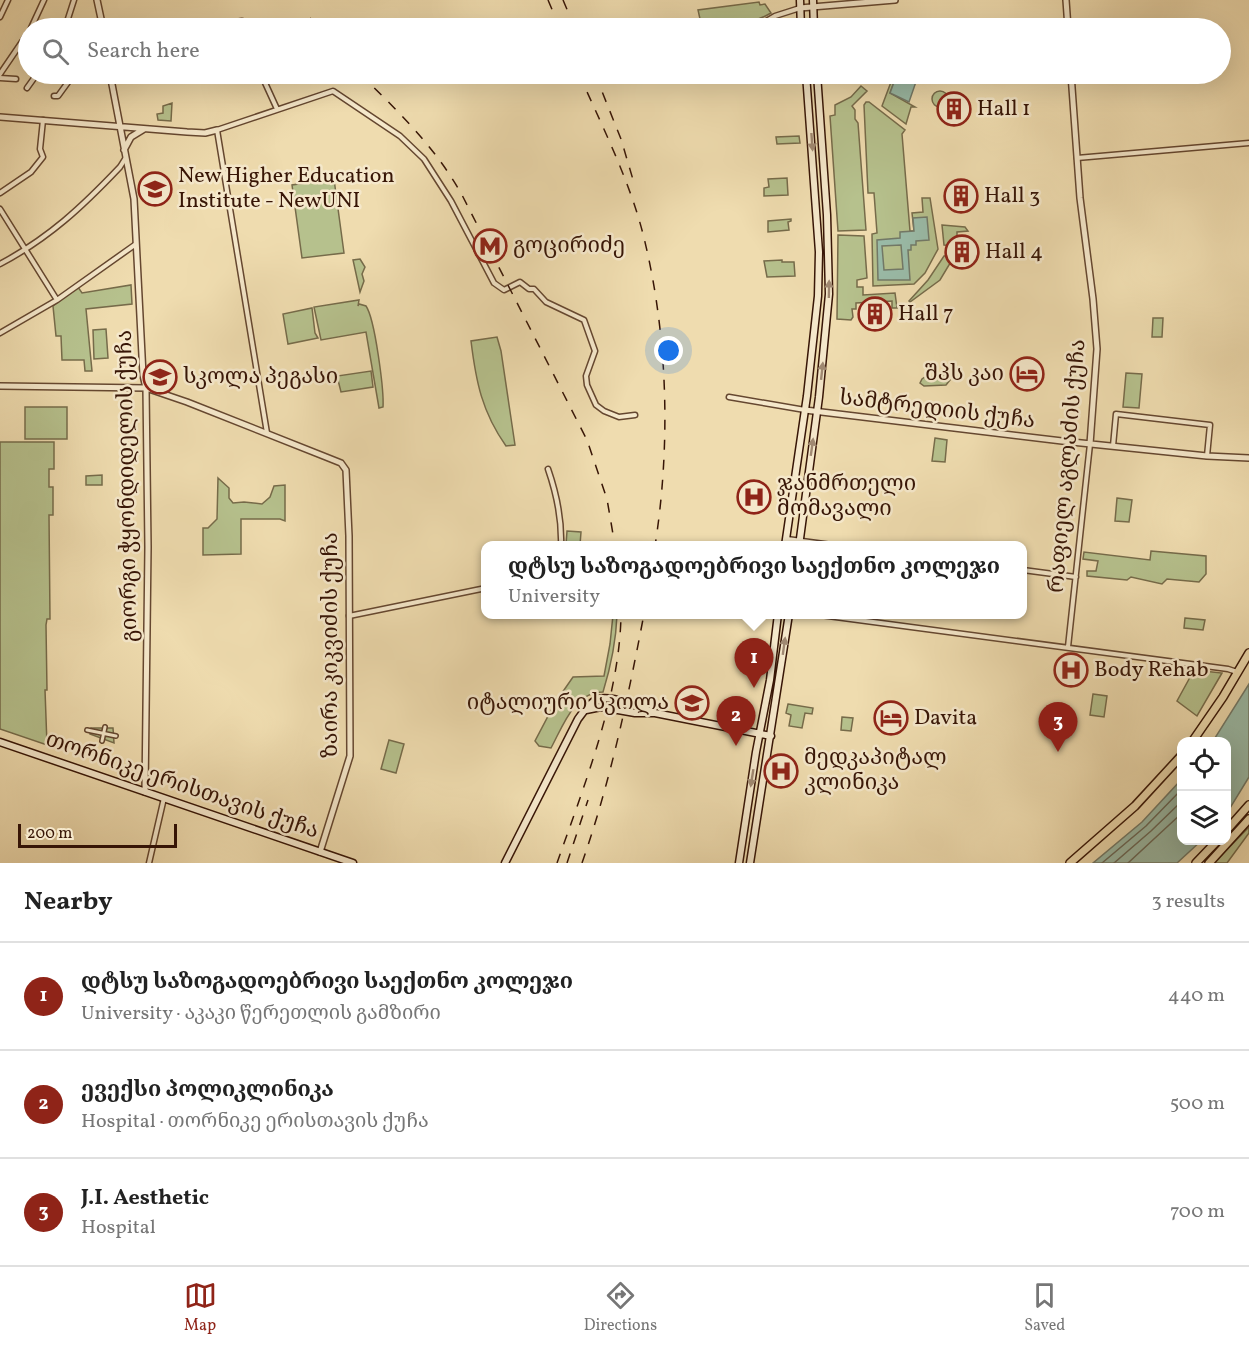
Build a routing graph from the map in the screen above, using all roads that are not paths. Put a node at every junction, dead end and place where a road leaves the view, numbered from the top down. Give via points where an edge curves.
1 (8, 0) edge
2 (44, 0) edge
3 (74, 0) edge
4 (97, 0) edge
5 (800, 0) edge
6 (895, 0) edge
7 (1066, 0) edge
8 (813, 3) edge
9 (800, 8) junction
10 (0, 17) edge
11 (36, 18) edge
12 (68, 18) edge
13 (100, 18) edge
14 (772, 18) edge
15 (800, 18) edge
16 (814, 18) edge
17 (1067, 18) edge
18 (18, 48) edge
19 (0, 76) edge
20 (16, 80) dead end
21 (30, 84) edge
22 (67, 84) edge
23 (112, 84) edge
24 (266, 84) edge
25 (807, 84) edge
26 (818, 84) edge
27 (1072, 84) edge
28 (27, 88) dead end
29 (54, 96) dead end
30 (277, 109) junction
31 (0, 117) edge
32 (43, 120) junction
33 (120, 126) junction
34 (146, 129) junction
35 (217, 130) junction
36 (1249, 143) edge
37 (124, 151) junction
38 (1077, 158) junction
39 (125, 159) junction
40 (0, 193) edge
41 (0, 209) edge
42 (136, 244) junction
43 (26, 250) junction
44 (0, 264) edge
45 (57, 300) junction
46 (0, 333) edge
47 (0, 386) edge
48 (146, 388) junction
49 (729, 398) dead end
50 (805, 410) junction
51 (818, 412) junction
52 (635, 415) dead end
53 (267, 434) junction
54 (1090, 444) junction
55 (1113, 446) junction
56 (1207, 456) junction
57 (1249, 458) edge
58 (548, 469) dead end
59 (561, 541) edge
60 (786, 541) edge
61 (799, 541) edge
62 (1027, 571) edge
63 (1076, 577) junction
64 (481, 589) edge
65 (349, 616) junction
66 (778, 619) edge
67 (788, 619) edge
68 (845, 619) edge
69 (1068, 647) junction
70 (1249, 653) edge
71 (1238, 673) junction
72 (105, 727) dead end
73 (87, 730) dead end
74 (104, 734) junction
75 (760, 734) junction
76 (116, 736) dead end
77 (771, 736) junction
78 (1195, 737) edge
79 (102, 741) dead end
80 (0, 742) edge
81 (1177, 760) edge
82 (146, 792) junction
83 (164, 798) junction
84 (1249, 805) edge
85 (1249, 819) edge
86 (1231, 826) edge
87 (1213, 845) edge
88 (320, 852) junction
89 (149, 863) edge
90 (353, 863) edge
91 (505, 863) edge
92 (739, 863) edge
93 (750, 863) edge
94 (1070, 863) edge
95 (1196, 863) edge
96 (1209, 863) edge

1 - 10 street
2 - 11 street
3 - 12 street
4 - 13 street
5 - 9 main road
6 - 8 street
7 - 17 street
8 - 9 street
8 - 16 main road
9 - 14 street
9 - 15 main road
18 - 19 street
19 - 20 street
21 - 28 street
22 - 29 street
23 - 33 street, გიორგი ჭყონდიდელის ქუჩა
24 - 30 street
25 -> 50 main road via 819,272
51 -> 26 main road via 829,264
27 - 38 street, რაფიელ აგლაძის ქუჩა
30 - 35 street
30 - 52 street via 333,90 400,136 423,159 451,201 494,283 504,290 520,282 546,302 584,320 595,351 586,376 596,405 619,417
31 - 32 street
32 - 33 street
32 - 40 street via 43,157
33 - 34 street
33 - 37 street, გიორგი ჭყონდიდელის ქუჩა
34 - 35 street via 205,133
34 - 37 street via 131,137
35 - 53 street
36 - 38 street
37 - 39 street, გიორგი ჭყონდიდელის ქუჩა
38 - 54 street, რაფიელ აგლაძის ქუჩა via 1097,349
39 - 42 street, გიორგი ჭყონდიდელის ქუჩა via 134,199
39 - 43 street via 76,212
41 - 43 street
42 - 45 street
42 - 48 street, გიორგი ჭყონდიდელის ქუჩა
43 - 44 street
43 - 45 street
45 - 46 street
47 - 48 street
48 - 53 street
48 - 82 street, გიორგი ჭყონდიდელის ქუჩა
49 - 50 street, სამტრედიის ქუჩა
50 - 51 street, სამტრედიის ქუჩა
50 - 60 main road
51 - 54 street, სამტრედიის ქუჩა
61 -> 51 main road
53 - 65 street, ზაირა კიკვიძის ქუჩა via 341,463 346,470
54 - 55 street, სამტრედიის ქუჩა
54 - 63 street, რაფიელ აგლაძის ქუჩა
55 - 56 street, სამტრედიის ქუჩა
55 - 56 street via 1116,414 1152,417 1210,425
56 - 57 street, სამტრედიის ქუჩა
58 - 59 street via 557,493
62 - 63 street
63 - 69 street, რაფიელ აგლაძის ქუჩა
64 - 65 street
65 - 88 street, ზაირა კიკვიძის ქუჩა via 350,756
66 - 75 main road
77 -> 67 main road
68 - 69 street
69 - 71 street
70 - 71 main road
71 - 78 main road
72 - 74 street
73 - 74 street
74 - 76 street
74 - 79 street
75 - 77 main road
75 - 91 main road via 655,713 605,698 593,702 578,719
75 -> 92 main road
77 - 93 main road
80 - 82 main road, თორნიკე ერისთავის ქუჩა
81 - 94 main road via 1130,812
82 - 83 main road, თორნიკე ერისთავის ქუჩა
83 - 88 main road, თორნიკე ერისთავის ქუჩა
83 - 89 street
84 - 86 main road
85 - 96 main road
87 - 95 main road
88 - 90 main road, თორნიკე ერისთავის ქუჩა

